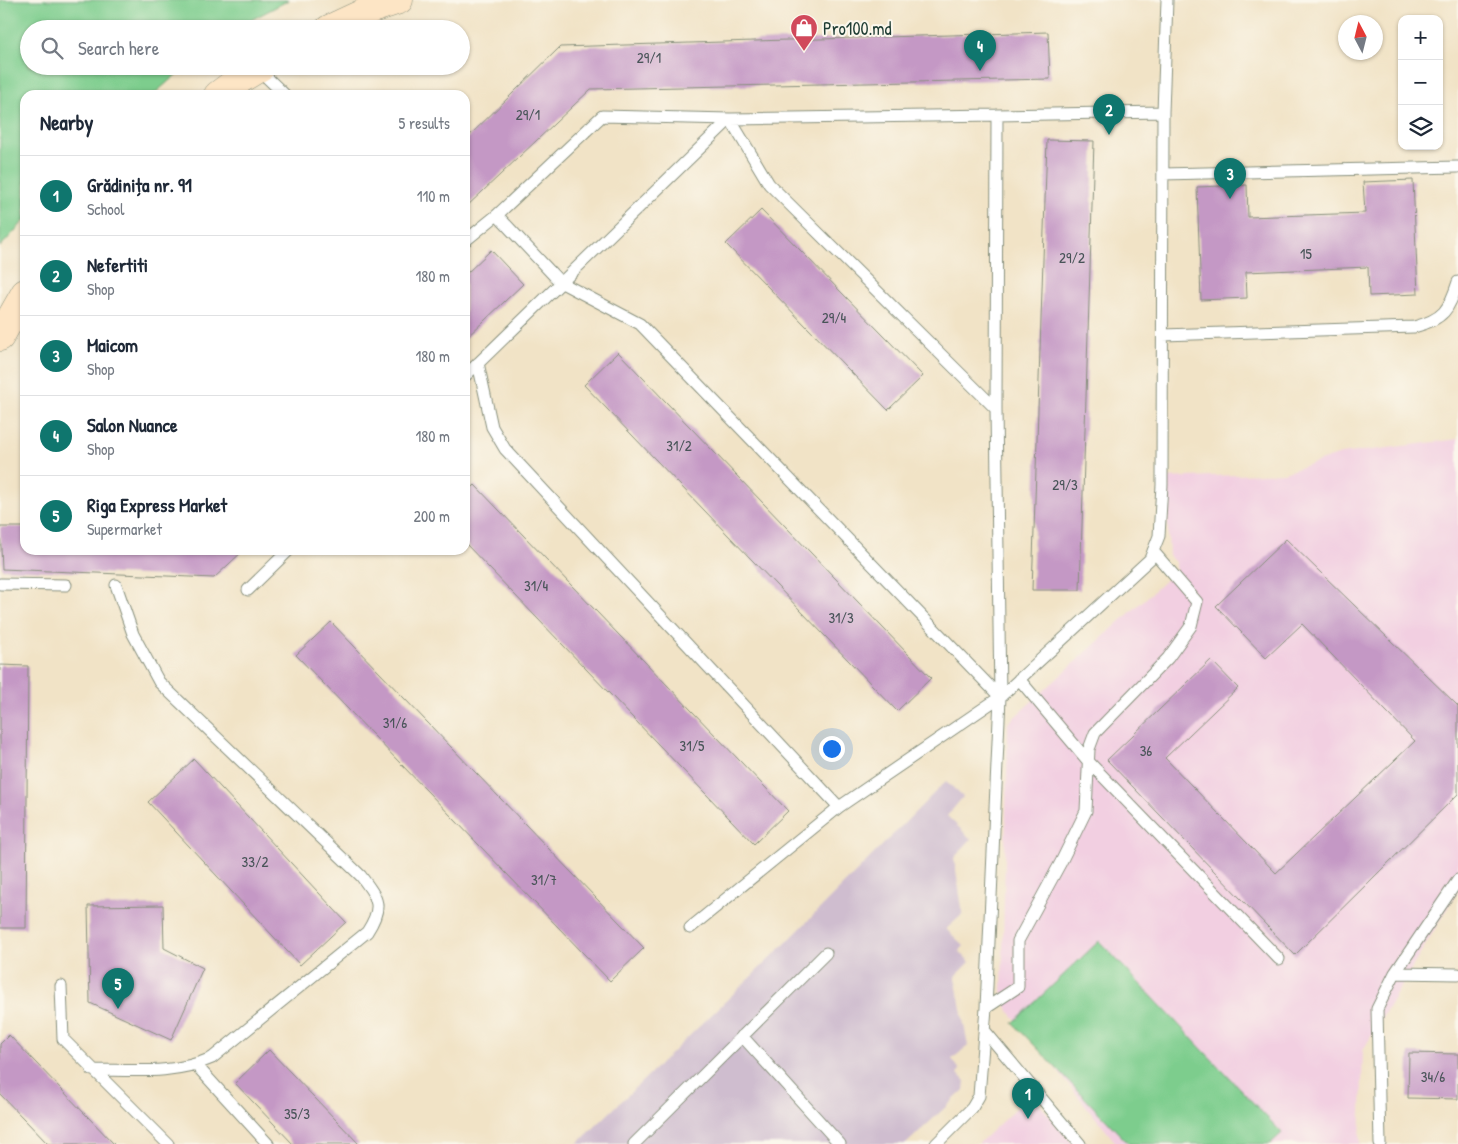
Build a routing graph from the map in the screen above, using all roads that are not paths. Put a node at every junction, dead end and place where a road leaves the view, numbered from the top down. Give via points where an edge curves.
1 (399, 0) edge
2 (1166, 0) edge
3 (349, 20) edge
4 (247, 75) edge
5 (267, 75) edge
6 (225, 90) edge
7 (281, 90) edge
8 (1163, 112) junction
9 (997, 115) junction
10 (730, 119) junction
11 (1458, 167) edge
12 (1163, 174) junction
13 (496, 214) junction
14 (470, 237) edge
15 (560, 282) junction
16 (1458, 282) edge
17 (20, 302) edge
18 (1163, 335) junction
19 (0, 336) edge
20 (478, 363) junction
21 (470, 371) edge
22 (996, 409) junction
23 (1153, 551) junction
24 (284, 555) edge
25 (0, 584) edge
26 (66, 585) dead end
27 (116, 585) dead end
28 (248, 590) dead end
29 (1019, 679) junction
30 (1000, 697) junction
31 (1088, 761) junction
32 (839, 807) junction
33 (1458, 880) edge
34 (690, 928) dead end
35 (826, 953) dead end
36 (1279, 959) dead end
37 (1395, 972) junction
38 (1458, 974) edge
39 (62, 986) dead end
40 (986, 1008) junction
41 (985, 1031) junction
42 (742, 1036) junction
43 (196, 1065) junction
44 (92, 1070) junction
45 (168, 1144) edge
46 (268, 1144) edge
47 (634, 1144) edge
48 (840, 1144) edge
49 (936, 1144) edge
50 (1080, 1144) edge
51 (1380, 1144) edge

1 - 3 main road
2 - 8 lane
4 - 6 main road
5 - 7 lane
8 - 9 lane
8 - 12 lane
9 - 10 lane
9 - 22 lane
10 - 13 lane via 602,116
10 - 15 lane
10 - 22 lane via 769,184
11 - 12 lane
12 - 18 lane
13 - 14 lane
13 - 15 lane
15 - 20 lane
15 - 30 lane via 640,324
16 - 18 lane via 1452,303 1442,314 1430,323 1414,327
17 - 19 main road
18 - 23 lane via 1162,485 1159,536
20 - 21 lane
20 - 32 lane via 492,427 505,448
22 - 30 lane
23 - 29 lane via 1150,559
23 - 31 lane via 1197,602 1190,626 1168,658 1095,733
24 - 28 lane
25 - 26 lane
27 - 43 lane via 132,634 159,682 361,876 376,897 374,922 367,932 234,1042
29 - 30 lane
29 - 31 lane
30 - 32 lane
30 - 40 lane
31 - 36 lane
31 - 40 lane via 1086,811 1018,941 1018,987
32 - 34 lane
33 - 37 lane
35 - 42 lane
37 - 38 lane
37 - 51 lane via 1377,1009
39 - 44 lane via 63,1039
40 - 41 lane
41 - 49 lane via 979,1096 972,1108
41 - 50 lane
42 - 47 lane
42 - 48 lane
43 - 44 lane via 170,1070
43 - 46 lane
44 - 45 lane

